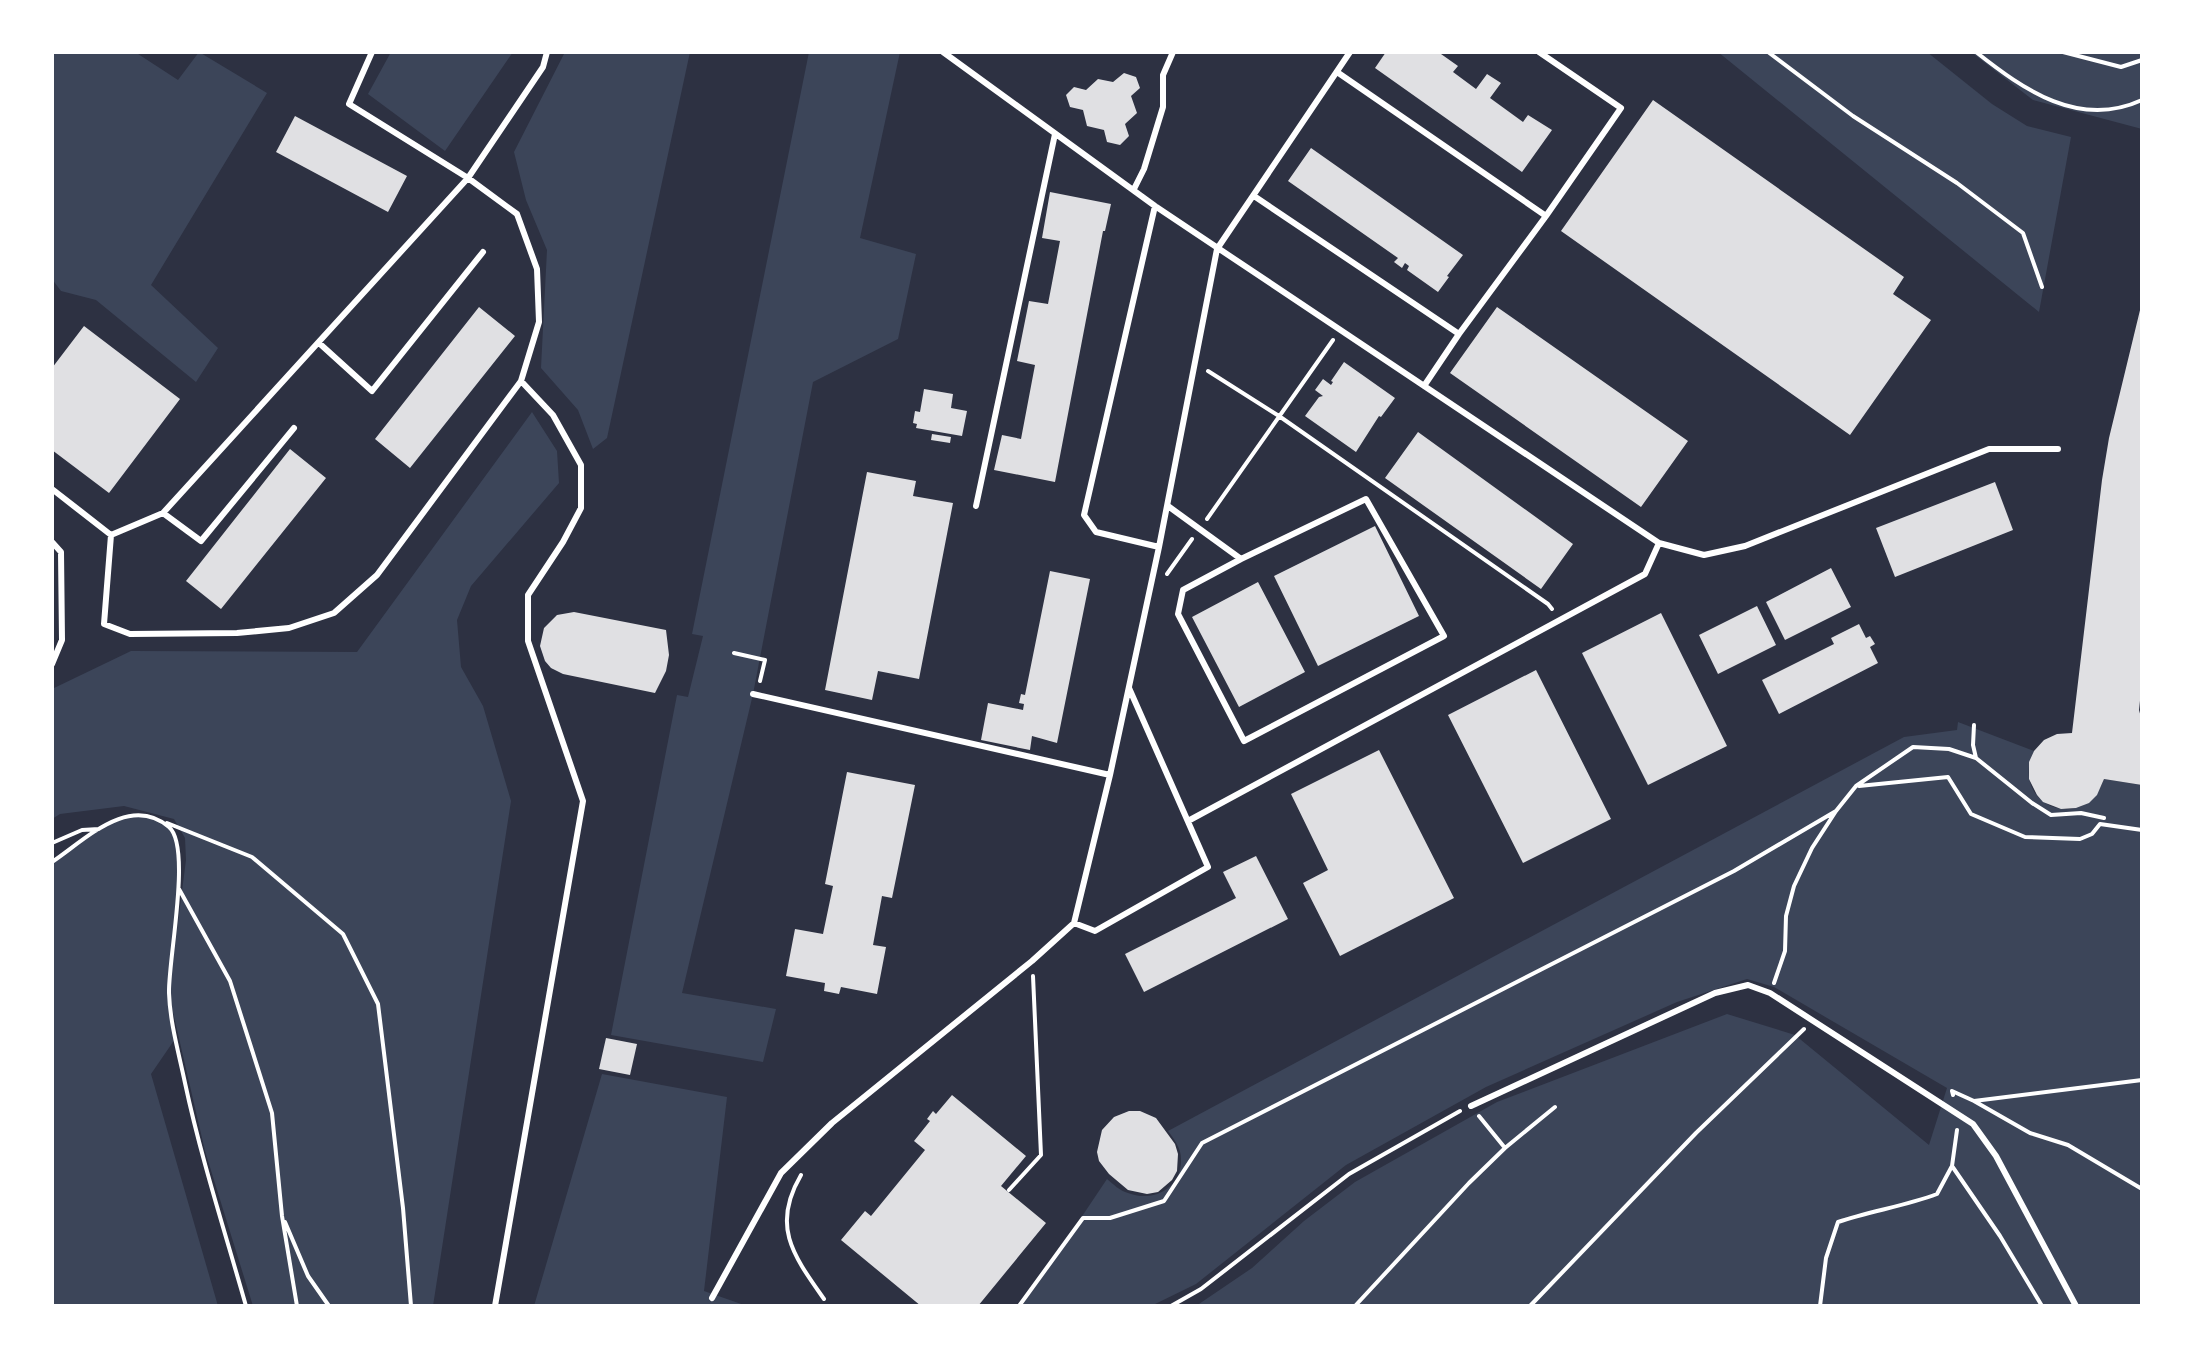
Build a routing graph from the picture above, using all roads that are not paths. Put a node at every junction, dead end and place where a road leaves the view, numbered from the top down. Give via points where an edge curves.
1 (372, 52) edge
2 (547, 52) edge
3 (943, 52) edge
4 (1173, 52) edge
5 (1350, 52) edge
6 (1539, 52) edge
7 (1337, 72) junction
8 (1055, 134) junction
9 (468, 178) junction
10 (1134, 189) junction
11 (1254, 196) junction
12 (1155, 206) junction
13 (1546, 216) junction
14 (1217, 249) junction
15 (483, 252) dead end
16 (1459, 334) junction
17 (319, 343) junction
18 (521, 381) junction
19 (1424, 386) junction
20 (294, 428) dead end
21 (2058, 449) dead end
22 (52, 489) edge
23 (976, 506) dead end
24 (1168, 506) junction
25 (163, 513) junction
26 (111, 535) junction
27 (52, 542) edge
28 (1659, 543) junction
29 (1159, 547) junction
30 (1241, 559) junction
31 (52, 581) edge
32 (62, 582) junction
33 (52, 664) edge
34 (1129, 688) junction
35 (755, 695) road end
36 (1110, 775) junction
37 (1188, 821) junction
38 (1074, 923) junction
39 (1471, 1106) road end
40 (712, 1298) dead end
41 (495, 1306) edge
42 (2076, 1306) edge

1 - 9 lane via 349,104
2 - 9 lane via 543,67
3 - 8 lane
4 - 10 lane via 1163,75 1163,107
5 - 7 lane
6 - 13 lane via 1621,108
7 - 11 lane
7 - 13 lane
8 - 10 lane
8 - 23 lane
9 - 17 lane
9 - 18 lane via 517,214 537,269 539,322
10 - 12 lane
11 - 14 lane
11 - 16 lane
12 - 14 lane
12 - 29 lane via 1084,515 1096,532
13 - 16 lane
14 - 19 lane
14 - 24 lane
15 - 17 lane via 372,391
16 - 19 lane
17 - 25 lane
18 - 26 lane via 377,575 334,613 289,628 130,634 104,624
18 - 41 lane via 553,415 581,465 581,508 528,595 528,641 583,801
19 - 28 lane
20 - 25 lane via 201,541
21 - 28 lane via 1989,449 1745,546 1704,555
22 - 26 lane
24 - 29 lane
24 - 30 lane
25 - 26 lane
27 - 32 lane via 61,552
28 - 37 lane via 1645,574
29 - 34 lane
30 - 30 lane via 1366,499 1444,636 1244,741 1178,614 1183,590
31 - 32 lane
32 - 33 lane via 62,640
34 - 36 lane
34 - 37 lane
35 - 36 lane
36 - 38 lane
37 - 38 lane via 1208,867 1095,931
38 - 40 lane via 832,1123 781,1173
39 - 42 lane via 1715,993 1748,985 1809,1017 1973,1124 1996,1156

